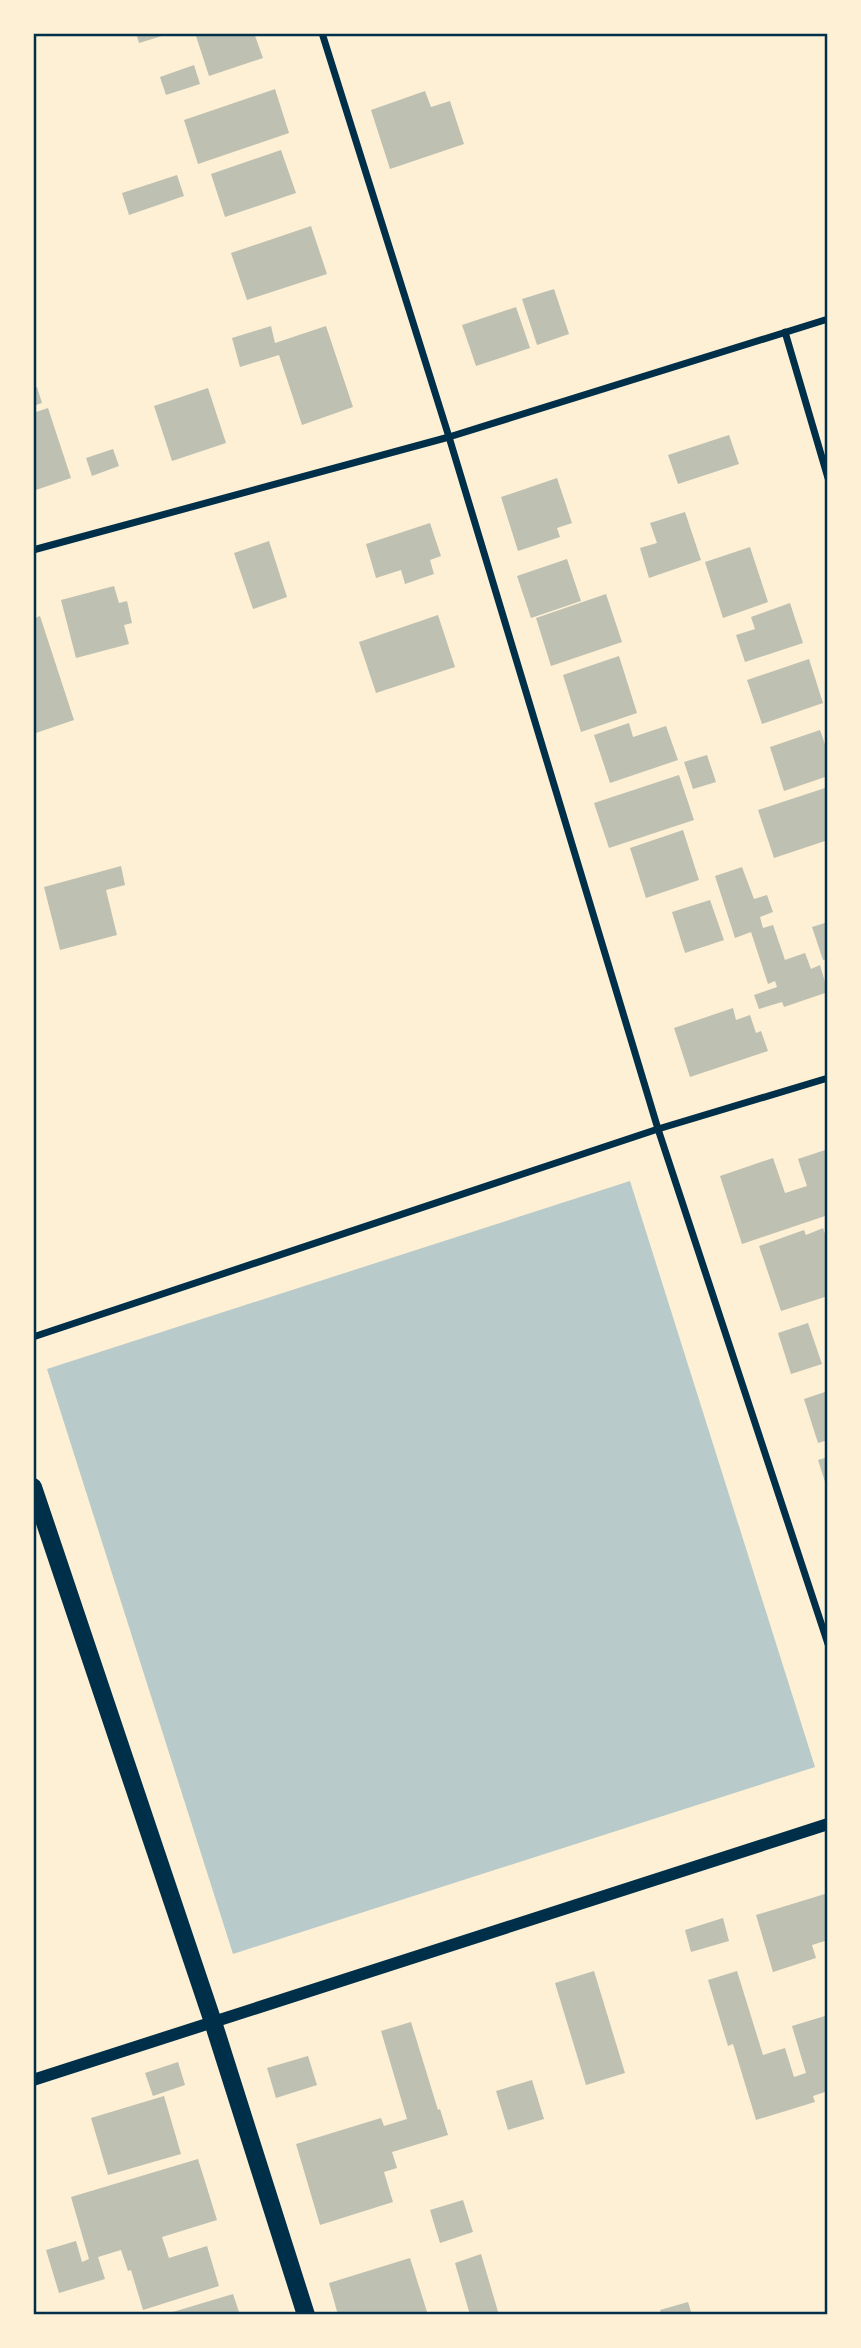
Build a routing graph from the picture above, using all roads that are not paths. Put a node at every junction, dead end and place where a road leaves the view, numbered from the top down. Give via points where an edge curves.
1 (322, 33) edge
2 (828, 319) edge
3 (785, 332) junction
4 (449, 437) junction
5 (828, 478) edge
6 (33, 550) edge
7 (828, 1078) edge
8 (658, 1129) junction
9 (33, 1338) edge
10 (33, 1488) edge
11 (828, 1644) edge
12 (828, 1824) edge
13 (213, 2022) junction
14 (33, 2080) edge
15 (306, 2315) edge

1 - 4 street
2 - 3 street
3 - 4 street
3 - 5 street
4 - 6 street
4 - 8 street
7 - 8 street
8 - 9 street
8 - 11 street
10 - 13 main road
12 - 13 street
13 - 14 street
13 - 15 main road

